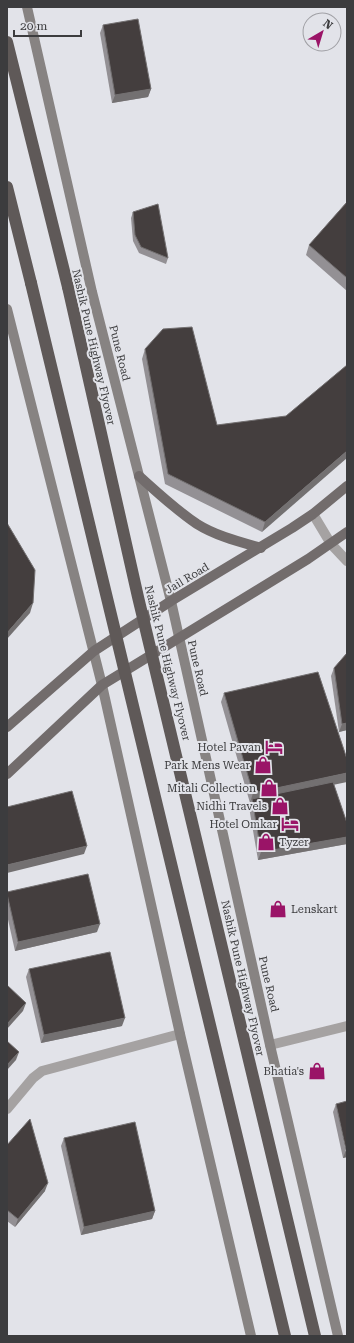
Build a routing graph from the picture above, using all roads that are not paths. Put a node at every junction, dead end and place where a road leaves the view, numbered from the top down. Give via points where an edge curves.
1 (27, 7) edge
2 (7, 42) edge
3 (7, 187) edge
4 (7, 309) edge
5 (139, 476) junction
6 (347, 486) edge
7 (313, 514) junction
8 (347, 532) edge
9 (331, 544) junction
10 (261, 548) junction
11 (347, 561) edge
12 (171, 601) junction
13 (179, 638) junction
14 (94, 651) junction
15 (102, 685) junction
16 (7, 727) edge
17 (7, 774) edge
18 (347, 1026) edge
19 (180, 1034) junction
20 (270, 1045) junction
21 (7, 1109) edge
22 (252, 1336) edge
23 (285, 1336) edge
24 (315, 1336) edge
25 (338, 1336) edge

1 - 5 main road, Pune Road via 92,292
2 - 24 highway, Nashik Pune Highway Flyover, bridge via 68,287 138,597
3 - 23 highway, bridge
4 - 14 main road
5 - 10 main road via 198,525
5 - 12 main road, Pune Road
6 - 7 main road, Jail Road
7 - 9 street
7 - 10 main road, Jail Road
8 - 9 main road
9 - 11 street
9 - 13 main road
10 - 12 main road, Jail Road
12 - 13 main road, Pune Road
12 - 14 main road, Jail Road
13 - 15 main road
13 - 20 main road, Pune Road
14 - 15 main road
14 - 16 main road, Jail Road
15 - 17 main road
15 - 19 main road
18 - 20 street
19 - 21 street via 42,1071
19 - 22 main road
20 - 25 main road, Pune Road

